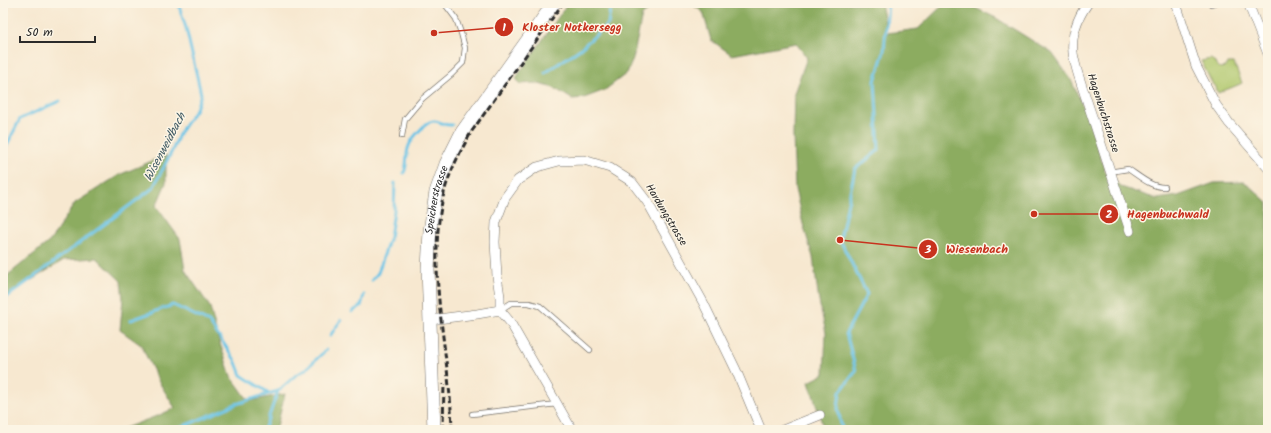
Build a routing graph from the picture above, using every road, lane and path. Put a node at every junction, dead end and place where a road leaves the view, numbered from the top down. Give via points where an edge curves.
1 (444, 3) edge
2 (554, 3) edge
3 (1088, 3) edge
4 (1176, 3) edge
5 (1248, 3) edge
6 (1268, 54) edge
7 (402, 136) dead end
8 (1268, 168) edge
9 (1109, 172) junction
10 (1165, 187) dead end
11 (1130, 231) dead end
12 (500, 310) junction
13 (430, 320) junction
14 (590, 350) dead end
15 (556, 404) junction
16 (472, 414) dead end
17 (820, 415) dead end
18 (434, 430) edge
19 (572, 430) edge
20 (761, 430) edge
21 (783, 430) edge

1 - 7 lane via 456,19 461,33 465,48 463,62 422,99 405,119
2 - 13 main road, Speicherstrasse via 472,117 443,171 436,192 430,231
3 - 9 street, Hagenbuchstrasse via 1074,30 1073,52
4 - 8 street via 1196,66 1216,105
5 - 6 street
9 - 10 lane via 1128,169 1153,185
9 - 11 street, Hagenbuchstrasse
12 - 13 street
12 - 14 lane via 511,303 540,306
12 - 15 street via 510,322
12 - 20 street, Hardungstrasse via 496,222 505,198 518,180 537,166 559,161 584,160 610,168 632,182 648,203 703,302
13 - 18 main road, Speicherstrasse
15 - 16 lane
15 - 19 street
17 - 21 street

